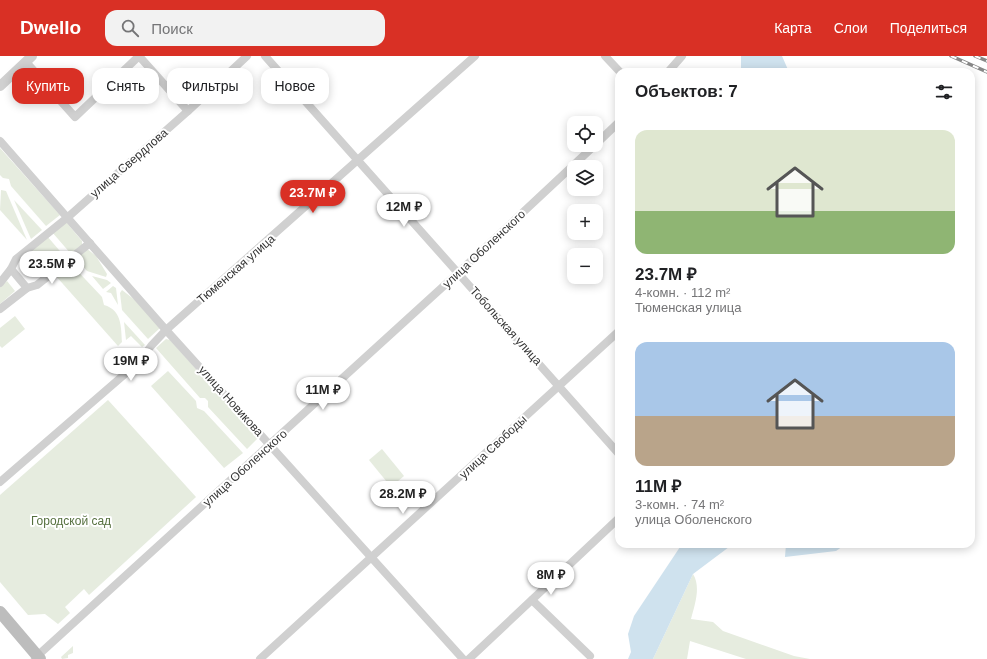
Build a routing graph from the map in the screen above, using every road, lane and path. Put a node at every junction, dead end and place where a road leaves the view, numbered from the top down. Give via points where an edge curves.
1 (247, 56) edge
2 (265, 56) edge
3 (475, 56) edge
4 (605, 56) edge
5 (682, 56) edge
6 (29, 59) edge
7 (616, 68) edge
8 (672, 68) edge
9 (0, 86) edge
10 (188, 111) junction
11 (615, 126) edge
12 (603, 137) edge
13 (0, 141) edge
14 (587, 152) edge
15 (358, 162) junction
16 (68, 217) junction
17 (90, 243) junction
18 (11, 269) junction
19 (458, 274) junction
20 (0, 283) edge
21 (27, 288) junction
22 (0, 309) edge
23 (166, 330) junction
24 (615, 336) edge
25 (560, 386) junction
26 (270, 445) junction
27 (615, 449) edge
28 (0, 482) edge
29 (615, 522) edge
30 (371, 558) junction
31 (532, 600) junction
32 (0, 612) edge
33 (590, 656) dead end
34 (37, 658) edge
35 (260, 659) edge
36 (463, 659) edge
37 (469, 659) edge

1 - 10 street, улица Свердлова
2 - 15 street, Тобольская улица
3 - 15 street, Тюменская улица
4 - 7 street
5 - 8 street
6 - 9 street
6 - 10 street via 74,117 139,56
10 - 16 street, улица Свердлова
11 - 12 street, улица Оболенского
13 - 16 street, улица Новикова
14 - 19 street, улица Оболенского
15 - 19 street, Тобольская улица
15 - 23 street, Тюменская улица
16 - 17 street, улица Новикова
16 - 18 street, улица Свердлова via 16,259
17 - 21 street via 37,285
17 - 23 street, улица Новикова
18 - 20 street, улица Свердлова
18 - 21 street
19 - 25 street, Тобольская улица
19 - 26 street, улица Оболенского
21 - 22 street
23 - 26 street, улица Новикова
23 - 28 street, Тюменская улица via 140,361
24 - 25 street, улица Свободы
25 - 27 street, Тобольская улица
25 - 30 street, улица Свободы
26 - 30 street, улица Новикова
26 - 34 street, улица Оболенского
29 - 31 street
30 - 35 street, улица Свободы
30 - 36 street, улица Новикова
31 - 33 street
31 - 37 street
32 - 34 main road

